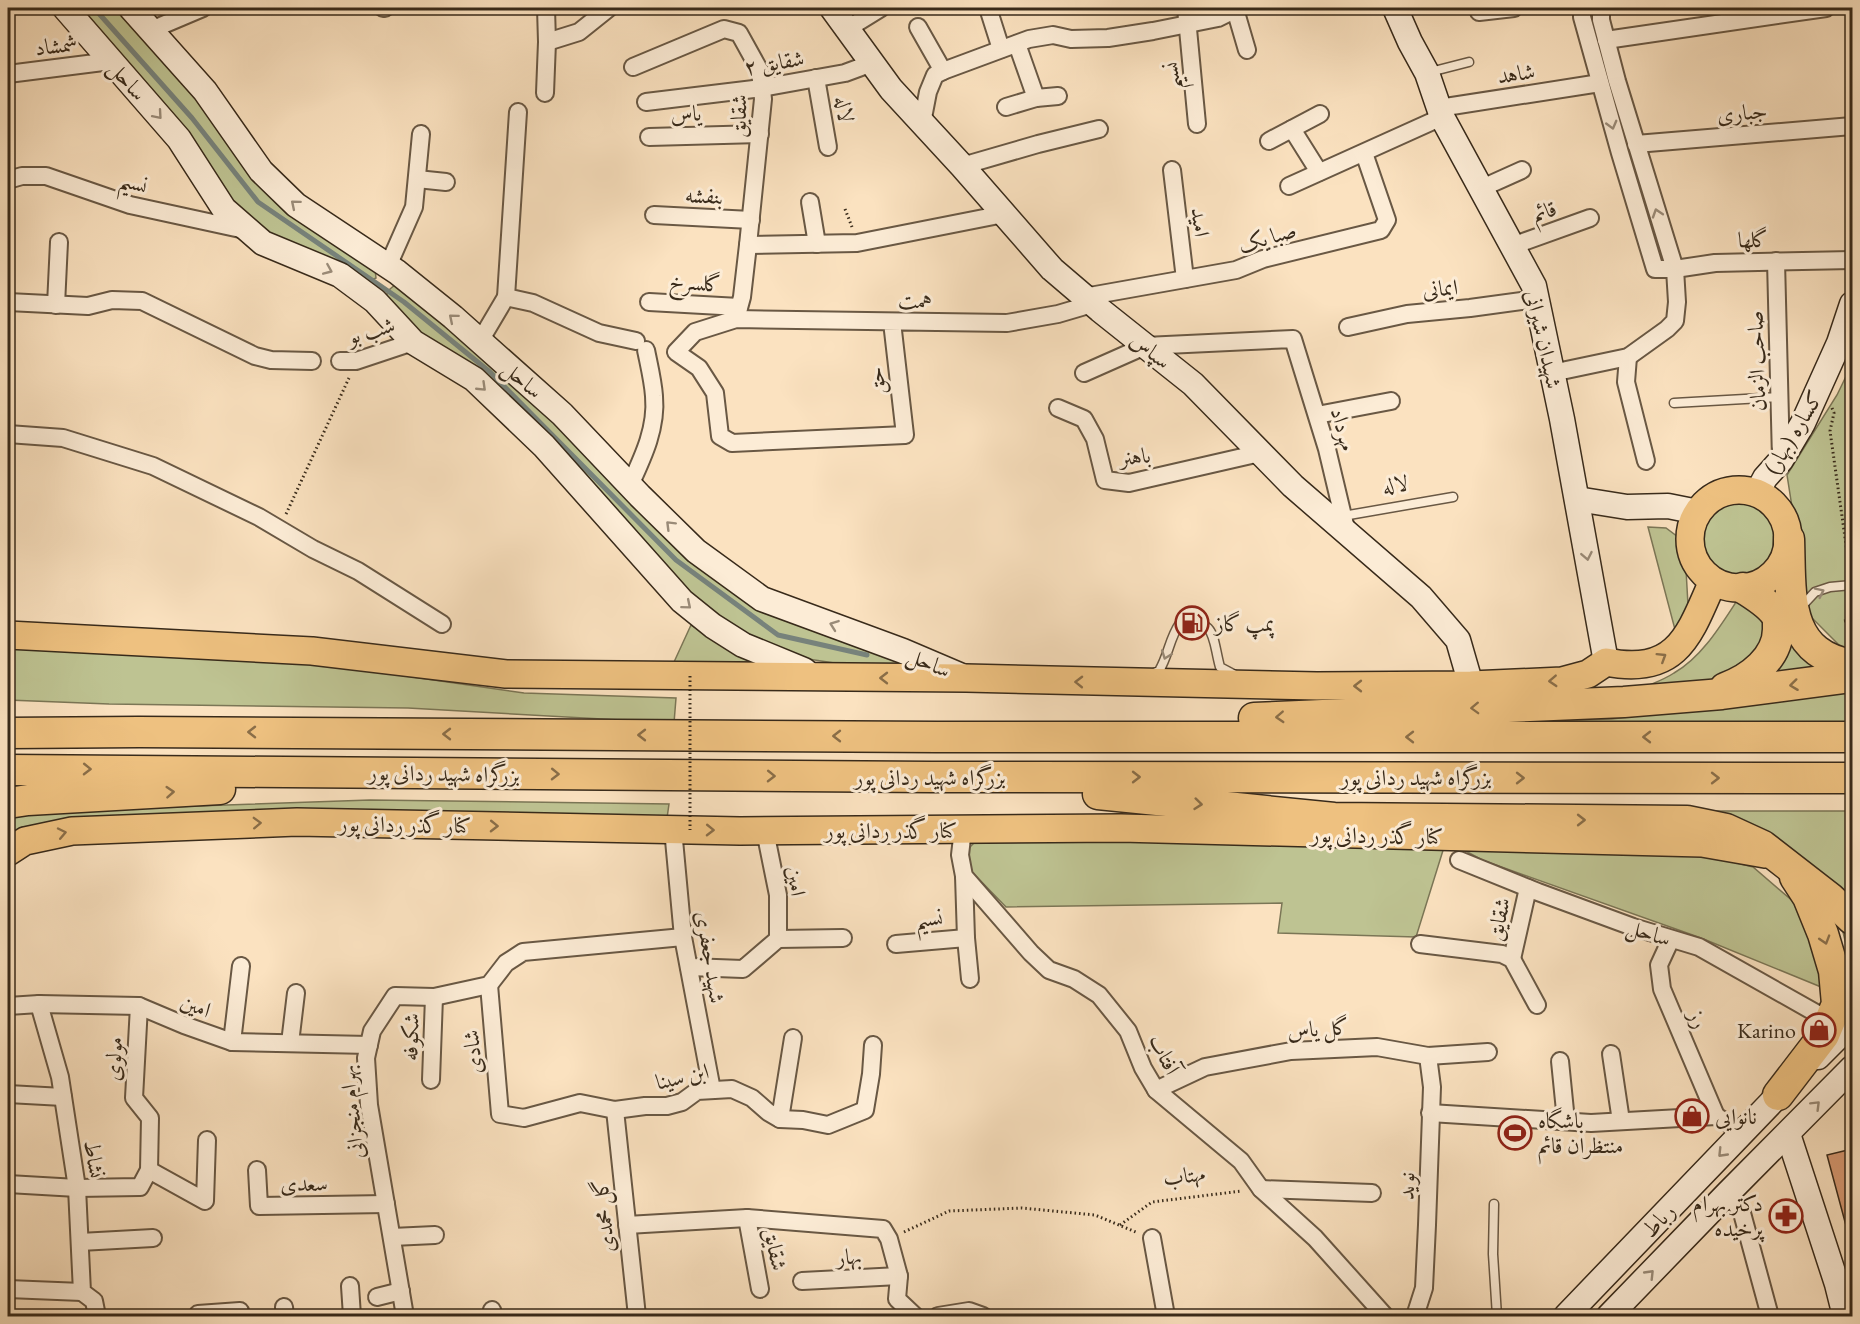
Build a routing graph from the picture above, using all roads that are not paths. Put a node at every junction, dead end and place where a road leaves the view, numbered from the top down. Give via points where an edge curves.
1 (65, 8) edge
2 (131, 8) edge
3 (204, 8) edge
4 (546, 8) edge
5 (609, 8) edge
6 (832, 8) edge
7 (881, 8) edge
8 (988, 8) edge
9 (1237, 8) edge
10 (1395, 8) edge
11 (1514, 8) edge
12 (1582, 8) edge
13 (1601, 8) edge
14 (1826, 8) edge
15 (1479, 12) dead end
16 (1188, 16) edge
17 (918, 27) dead end
18 (847, 29) junction
19 (151, 30) junction
20 (1606, 40) junction
21 (547, 42) junction
22 (1009, 46) junction
23 (1246, 50) dead end
24 (111, 61) junction
25 (1469, 62) dead end
26 (872, 63) junction
27 (633, 67) dead end
28 (943, 71) junction
29 (1427, 73) junction
30 (8, 74) edge
31 (816, 78) junction
32 (1600, 83) junction
33 (762, 88) junction
34 (545, 93) dead end
35 (1058, 96) dead end
36 (1036, 98) junction
37 (646, 102) dead end
38 (1006, 107) dead end
39 (518, 112) dead end
40 (1441, 113) junction
41 (1320, 114) dead end
42 (922, 123) junction
43 (1197, 124) dead end
44 (1852, 126) edge
45 (1099, 129) dead end
46 (1292, 129) junction
47 (421, 134) dead end
48 (760, 134) junction
49 (649, 137) dead end
50 (1269, 141) dead end
51 (1635, 144) junction
52 (828, 147) dead end
53 (1364, 153) junction
54 (962, 166) junction
55 (1172, 170) dead end
56 (1522, 170) dead end
57 (1318, 172) junction
58 (417, 179) junction
59 (8, 180) edge
60 (446, 182) dead end
61 (1289, 186) dead end
62 (1482, 188) junction
63 (810, 202) dead end
64 (1004, 214) junction
65 (654, 215) dead end
66 (1590, 218) dead end
67 (751, 220) junction
68 (249, 231) junction
69 (59, 242) dead end
70 (817, 244) junction
71 (748, 245) junction
72 (1512, 246) junction
73 (1852, 260) edge
74 (1776, 261) junction
75 (393, 269) junction
76 (1675, 269) junction
77 (1185, 279) junction
78 (506, 297) junction
79 (1536, 298) junction
80 (375, 301) junction
81 (1088, 301) junction
82 (8, 302) edge
83 (649, 302) dead end
84 (1852, 304) edge
85 (56, 305) junction
86 (737, 313) junction
87 (892, 322) junction
88 (1348, 327) dead end
89 (1846, 340) edge
90 (480, 341) junction
91 (413, 342) junction
92 (1145, 346) junction
93 (1628, 357) junction
94 (312, 361) dead end
95 (348, 361) road end
96 (1084, 373) dead end
97 (1552, 373) junction
98 (1780, 397) junction
99 (1391, 401) dead end
100 (1674, 403) dead end
101 (1058, 408) dead end
102 (1317, 415) junction
103 (8, 434) edge
104 (1260, 453) junction
105 (1781, 460) junction
106 (1646, 461) dead end
107 (630, 485) junction
108 (1757, 493) junction
109 (1454, 497) dead end
110 (1577, 499) junction
111 (1698, 512) junction
112 (1345, 524) junction
113 (1789, 539) junction
114 (1713, 580) junction
115 (1851, 585) edge
116 (1743, 588) junction
117 (1795, 614) junction
118 (442, 624) dead end
119 (8, 635) edge
120 (1606, 662) junction
121 (1852, 665) edge
122 (812, 677) junction
123 (1852, 677) edge
124 (966, 678) junction
125 (1126, 682) junction
126 (1272, 685) junction
127 (1471, 685) junction
128 (1703, 695) junction
129 (8, 718) edge
130 (139, 732) junction
131 (8, 733) edge
132 (1852, 736) edge
133 (937, 737) junction
134 (8, 770) edge
135 (464, 773) junction
136 (931, 777) junction
137 (1852, 778) edge
138 (8, 804) edge
139 (963, 829) junction
140 (681, 830) junction
141 (765, 831) junction
142 (8, 852) edge
143 (1459, 860) dead end
144 (1784, 863) junction
145 (964, 876) junction
146 (1528, 888) junction
147 (1852, 919) edge
148 (683, 937) junction
149 (843, 938) dead end
150 (966, 938) junction
151 (778, 939) junction
152 (1671, 939) junction
153 (896, 944) dead end
154 (1420, 944) dead end
155 (1512, 959) junction
156 (242, 966) dead end
157 (689, 967) junction
158 (970, 979) dead end
159 (489, 986) junction
160 (296, 993) dead end
161 (435, 997) junction
162 (39, 1004) junction
163 (1537, 1005) dead end
164 (8, 1006) edge
165 (139, 1006) junction
166 (1841, 1022) edge
167 (793, 1038) dead end
168 (232, 1042) junction
169 (290, 1043) junction
170 (369, 1045) junction
171 (873, 1045) dead end
172 (1488, 1052) dead end
173 (1611, 1054) dead end
174 (1428, 1056) junction
175 (1560, 1061) dead end
176 (1852, 1068) edge
177 (431, 1080) dead end
178 (712, 1090) junction
179 (1156, 1090) junction
180 (8, 1094) edge
181 (1778, 1095) joint
182 (63, 1097) junction
183 (615, 1110) junction
184 (1430, 1113) junction
185 (500, 1114) joint
186 (1716, 1116) junction
187 (780, 1119) junction
188 (1566, 1121) junction
189 (1621, 1121) junction
190 (1742, 1132) junction
191 (1788, 1134) junction
192 (207, 1140) dead end
193 (149, 1170) junction
194 (257, 1170) dead end
195 (8, 1184) edge
196 (77, 1188) junction
197 (1261, 1189) junction
198 (1372, 1193) dead end
199 (1728, 1193) junction
200 (386, 1204) junction
201 (1494, 1204) dead end
202 (747, 1218) junction
203 (627, 1225) junction
204 (435, 1235) dead end
205 (392, 1237) junction
206 (153, 1238) dead end
207 (1152, 1238) road end
208 (80, 1242) junction
209 (899, 1276) junction
210 (802, 1281) dead end
211 (350, 1286) dead end
212 (8, 1289) edge
213 (760, 1289) dead end
214 (401, 1291) junction
215 (82, 1292) junction
216 (377, 1297) dead end
217 (198, 1314) dead end
218 (980, 1316) edge
219 (97, 1317) edge
220 (240, 1317) edge
221 (351, 1317) edge
222 (405, 1317) edge
223 (637, 1317) edge
224 (915, 1317) edge
225 (938, 1317) edge
226 (1166, 1317) edge
227 (1385, 1317) edge
228 (1415, 1317) edge
229 (1497, 1317) edge
230 (1566, 1317) edge
231 (1610, 1317) edge
232 (1770, 1317) edge
233 (1845, 1317) edge

1 - 24 street, ساحل
2 - 19 street, ساحل
3 - 19 street
4 - 21 street
5 - 21 street via 579,32
6 - 18 street, سپاس
7 - 18 street
8 - 22 street
9 - 16 street via 1218,18
9 - 23 street
10 - 29 street, شهیدان شیرانی
11 - 15 street
12 - 32 street
13 - 20 street
14 - 20 street
16 - 22 street via 1153,31 1108,38 1071,39 1053,35
16 - 43 street, نسیم
17 - 28 street
18 - 26 street, سپاس
75 -> 19 street, ساحل via 282,192 261,171 205,91
20 - 51 street
21 - 34 street
22 - 28 street
22 - 36 street
24 - 30 street, شمشاد
24 -> 68 street, ساحل via 179,139 224,209
25 - 29 lane
26 - 31 street, شقایق ۲ via 845,74
26 - 42 street, سپاس
27 - 33 street, شقایق via 724,29 739,33 760,72
28 - 42 street via 935,75 928,92
29 - 40 street, شهیدان شیرانی
31 - 33 street, شقایق ۲
31 - 52 street, لاله
32 - 40 street, شاهد
32 -> 76 street, گلها via 1655,269
33 - 37 street, شقایق ۲
33 - 48 street, شقایق
35 - 36 street
36 - 38 street
39 - 78 street
40 - 53 street, صبا یک
40 - 62 street, شهیدان شیرانی
41 - 46 street
42 - 54 street, سپاس
44 - 51 street, جباری
45 - 54 street
46 - 50 street
46 - 57 street
47 - 58 street
48 - 49 street, یاس
48 - 67 street, شقایق
76 -> 51 street
53 - 57 street, صبا یک
53 - 77 street, صبا یک via 1388,220 1381,230 1236,270
54 - 64 street, سپاس
55 - 77 street, امید
56 - 62 street
57 - 61 street, صبا یک
58 - 60 street
58 - 75 street via 414,207
59 - 68 street, نسیم via 46,176 130,205
62 - 72 street, شهیدان شیرانی
63 - 70 street
64 - 70 street via 857,243
64 - 81 street, سپاس via 1052,269
65 - 67 street, بنفشه
66 - 72 street, قائم
67 - 71 street, شقایق
68 -> 80 street, ساحل via 263,243 340,275
69 - 85 street
70 - 71 street
71 - 86 street, شقایق
72 - 79 street, شهیدان شیرانی
73 - 74 street, گلها
74 - 76 street, گلها
74 - 98 street, صاحب الزمان
75 - 80 street
90 -> 75 street, ساحل
76 - 93 street via 1675,321
77 - 81 street, صبا یک
78 - 90 street
78 - 107 street via 533,303 599,333 641,345 654,397 653,421 646,450
79 - 88 street, ایمانی via 1407,314
79 - 97 street, شهیدان شیرانی
80 - 91 street, ساحل
81 - 87 street, همت via 1058,314 1007,323
81 - 92 street, سپاس
82 - 85 street
83 - 86 street, گلسرخ
84 - 89 street, کساره (بهار)
85 - 94 street via 142,301 255,356
86 - 87 street, همت
86 - 87 street, حق via 695,332 676,352 699,368 715,393 720,436 732,443 905,435
89 - 105 street, کساره (بهار)
90 - 107 street, ساحل via 562,414
91 - 95 street, شب بو
91 -> 122 street, ساحل via 474,379 544,446 682,601 743,645
92 - 96 street
92 - 102 street, مهرداد via 1293,339
92 - 104 street, سپاس via 1193,384
93 - 97 street
93 - 106 street via 1626,382
97 - 110 street, شهیدان شیرانی
98 - 100 lane
98 - 105 street, صاحب الزمان
99 - 102 street
101 - 104 street, باهنر via 1084,419 1095,439 1105,480 1129,483
102 - 112 street, مهرداد
103 - 118 street via 63,438 153,466 358,571
104 - 112 street, سپاس via 1293,486
105 - 108 street, کساره (بهار)
124 -> 107 street, ساحل via 762,599 696,551
108 - 111 main road via 1724,492
108 - 113 main road via 1780,511
109 - 112 lane, لاله
110 - 111 street
110 -> 120 street, شهیدان شیرانی
111 - 114 main road via 1692,524 1691,549 1695,561
112 - 127 street, سپاس via 1458,640
113 - 116 main road via 1787,553 1770,577
113 - 117 highway
114 - 116 main road
120 -> 114 main road via 1628,666 1657,662 1681,645
117 -> 115 lane via 1815,592
116 - 128 highway via 1772,610 1778,620 1778,637 1769,657 1753,674
117 - 121 highway via 1799,630 1815,650
119 - 122 main road via 312,651 506,674
120 -> 127 main road via 1588,674 1562,681
124 -> 122 main road
123 -> 128 highway
125 -> 124 main road
125 - 126 main road
126 -> 125 lane via 1220,667 1210,629 1195,621 1180,623 1159,672
127 -> 126 main road
128 -> 133 highway
129 - 130 highway
130 - 131 highway, بزرگراه شهید ردانی پور
133 -> 130 highway, بزرگراه شهید ردانی پور
132 -> 133 highway, بزرگراه شهید ردانی پور
134 -> 135 highway, بزرگراه شهید ردانی پور
135 -> 136 highway, بزرگراه شهید ردانی پور
138 -> 135 highway
136 -> 137 highway, بزرگراه شهید ردانی پور
136 -> 144 highway via 1334,818 1687,821 1726,829 1763,846
139 - 141 main road, کنار گذر ردانی پور
139 - 144 main road, کنار گذر ردانی پور via 1121,828 1702,843 1751,851
139 - 145 street via 960,855
140 -> 141 main road, کنار گذر ردانی پور
142 -> 140 main road, کنار گذر ردانی پور via 25,842 72,831 297,822
140 - 148 street, شهید جعفری
141 - 151 street, امین via 778,895
143 - 146 street, ساحل
144 - 147 highway
144 -> 166 highway via 1808,897 1823,934 1834,971
145 - 150 street, نسیم
145 - 179 street, آفتاب via 1049,970 1074,979 1099,995 1128,1031
146 - 152 street, ساحل
146 - 155 street, شقایق
148 - 157 street, شهید جعفری
148 - 159 street via 523,952 506,963
149 - 151 street
150 - 153 street, نسیم
150 - 158 street, نسیم
151 - 157 street via 743,969
152 - 166 street, ساحل via 1699,947
152 - 186 street, رز via 1659,965 1662,989
154 - 155 street via 1502,954
155 - 163 street
156 - 168 street
157 - 178 street, شهید جعفری
159 - 161 street, بهرام منجزانی
159 - 185 street, شادی
160 - 169 street
161 - 170 street, بهرام منجزانی via 395,996 372,1030
161 - 177 street, شکوفه
162 - 164 street, امین
162 - 165 street, امین
162 - 182 street, نشاط
165 - 168 street, امین
165 - 193 street, مولوی via 134,1098 150,1118
166 - 181 highway via 1824,1035
167 - 187 street
168 - 169 street, امین
169 - 170 street, امین
170 - 200 street, بهرام منجزانی via 369,1105
171 - 187 street via 865,1110 828,1125
172 - 174 street, گل یاس
173 - 189 street
174 - 179 street, گل یاس via 1377,1047 1291,1051 1206,1066
174 - 184 street, نوید
175 - 188 street
191 -> 176 street, رباط
178 - 183 street, ابن سینا via 697,1091 682,1102 667,1106
178 - 187 street, ابن سینا via 732,1089
179 - 197 street, آفتاب via 1241,1161
180 - 182 street
181 - 190 street, رباط
182 - 196 street, نشاط
183 - 185 street, ابن سینا via 580,1103 524,1118
183 - 203 street, گل محمدی
184 - 188 street
184 - 228 street, نوید via 1424,1288
186 - 189 street
186 - 190 street
188 - 189 street
190 -> 230 street, رباط
191 - 199 street, رباط
191 - 233 street
192 - 193 street via 205,1202
193 - 196 street via 140,1187
194 - 200 street, سعدی via 259,1206
195 - 196 street
196 - 208 street, نشاط
197 - 198 street
197 - 227 street, آفتاب via 1315,1238
231 -> 199 street, رباط
199 - 232 street via 1742,1213
200 - 205 street, بهرام منجزانی
201 - 229 lane
202 - 203 street
202 - 209 street via 883,1229
202 - 213 street, شقایق
203 - 223 street, گل محمدی
204 - 205 street
205 - 214 street, بهرام منجزانی
206 - 208 street
207 - 226 street
208 - 215 street, نشاط
209 - 210 street, بهار
209 - 224 street via 897,1299
211 - 221 street
212 - 215 street
214 - 216 street
214 - 222 street, بهرام منجزانی
215 - 219 street, نشاط via 94,1301
217 - 220 street via 240,1311
218 - 225 street via 969,1311

